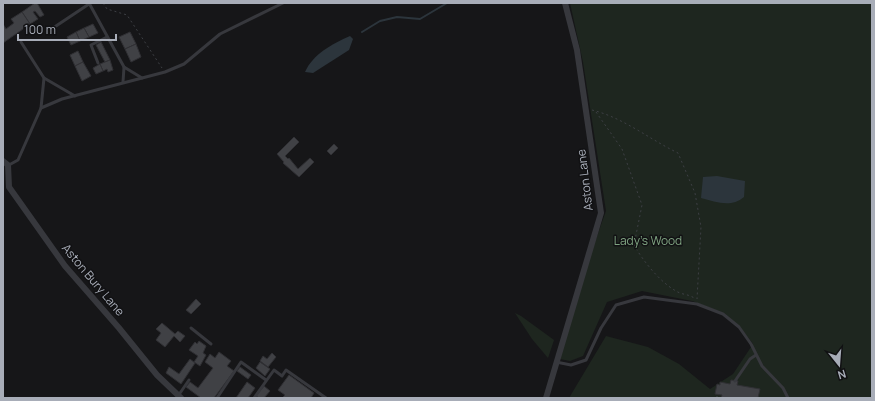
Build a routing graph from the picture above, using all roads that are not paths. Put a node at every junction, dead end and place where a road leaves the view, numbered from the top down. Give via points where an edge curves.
1 (89, 3) edge
2 (283, 3) edge
3 (565, 3) edge
4 (47, 32) dead end
5 (107, 36) junction
6 (21, 42) dead end
7 (98, 63) dead end
8 (124, 67) junction
9 (44, 78) junction
10 (142, 78) junction
11 (123, 82) junction
12 (75, 96) junction
13 (41, 108) junction
14 (5, 163) edge
15 (191, 328) dead end
16 (211, 344) dead end
17 (756, 355) junction
18 (556, 362) junction
19 (189, 380) dead end
20 (266, 380) junction
21 (735, 381) dead end
22 (180, 397) edge
23 (217, 398) edge
24 (254, 398) edge
25 (326, 398) edge
26 (546, 398) edge
27 (788, 398) edge

1 - 4 lane
1 - 5 lane
2 - 10 lane via 220,34 184,64
3 - 18 street, Aston Lane via 578,50 601,213
5 - 7 lane via 91,45
5 - 8 lane
6 - 9 lane
8 - 10 lane
8 - 11 lane
9 - 12 lane
9 - 13 lane
10 - 11 lane
11 - 12 lane
12 - 13 lane
13 - 14 lane via 19,160
14 - 22 street, Aston Bury Lane via 9,187 65,266 157,375
15 - 16 lane
17 - 18 lane via 739,327 723,314 696,302 644,297 616,305 601,328 586,360 571,365
17 - 21 lane via 747,362
17 - 27 lane
18 - 26 street, Aston Lane
19 - 22 lane
20 - 23 lane via 241,362
20 - 24 lane
20 - 25 lane via 274,370 282,376 286,370

